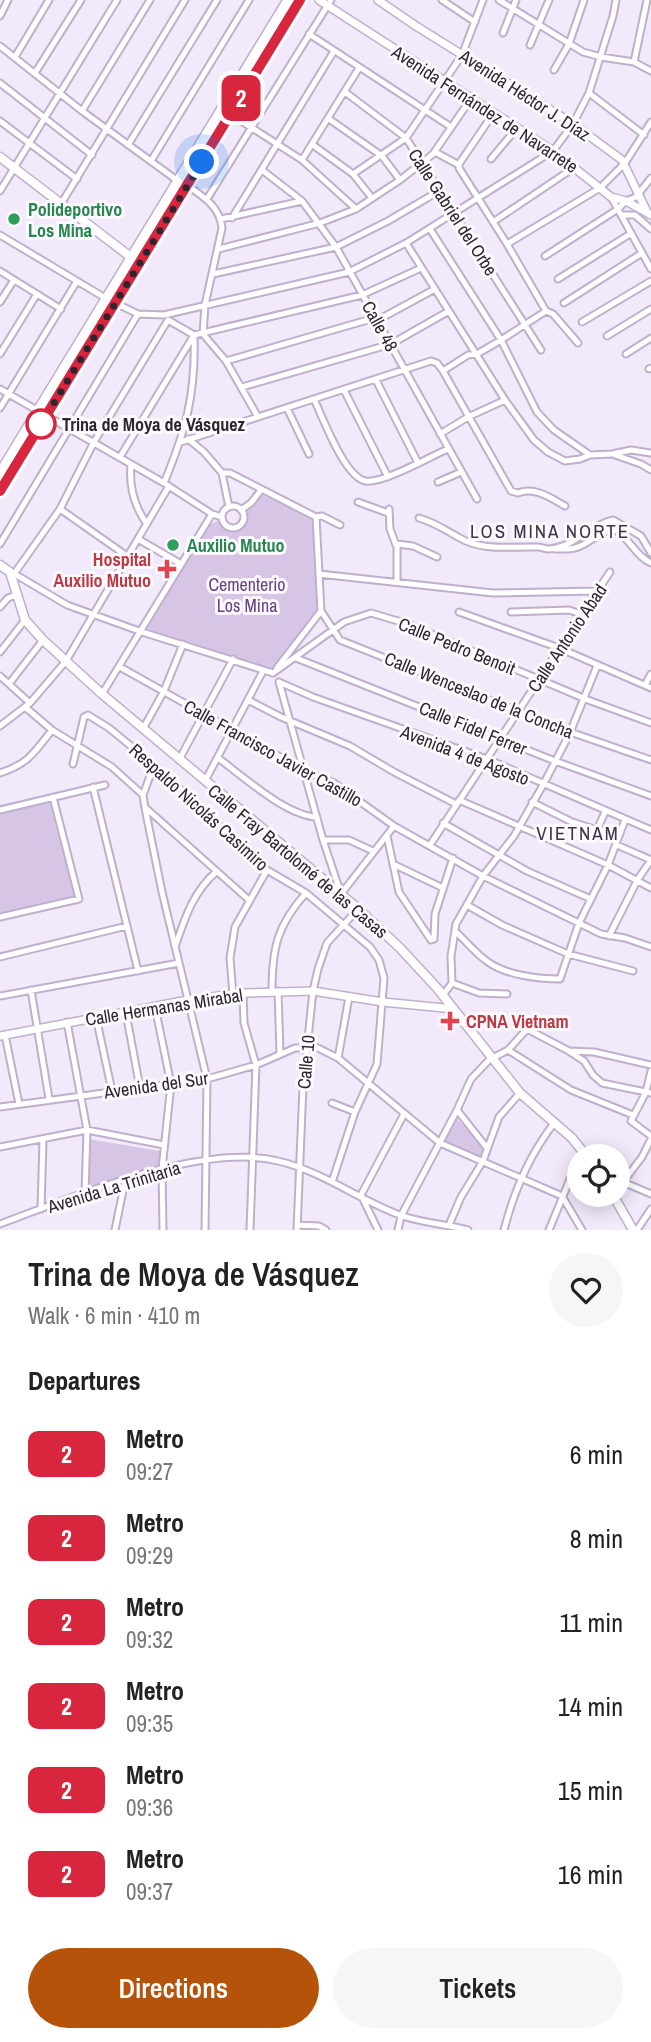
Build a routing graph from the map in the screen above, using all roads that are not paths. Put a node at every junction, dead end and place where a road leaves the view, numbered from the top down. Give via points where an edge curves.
1 (8, 0) edge
2 (49, 0) edge
3 (81, 0) edge
4 (117, 0) edge
5 (150, 0) edge
6 (185, 0) edge
7 (217, 0) edge
8 (288, 0) edge
9 (300, 0) edge
10 (319, 0) edge
11 (378, 0) edge
12 (442, 0) edge
13 (483, 0) edge
14 (499, 0) edge
15 (516, 0) edge
16 (549, 0) edge
17 (584, 0) edge
18 (616, 0) edge
19 (647, 0) edge
20 (246, 1) edge
21 (329, 3) edge
22 (513, 9) junction
23 (0, 16) edge
24 (475, 22) junction
25 (538, 25) junction
26 (503, 33) dead end
27 (309, 34) junction
28 (569, 44) junction
29 (530, 45) dead end
30 (0, 46) edge
31 (334, 51) junction
32 (462, 55) junction
33 (15, 57) junction
34 (601, 57) junction
35 (635, 62) junction
36 (359, 68) junction
37 (554, 70) dead end
38 (651, 71) edge
39 (35, 73) junction
40 (0, 83) edge
41 (445, 83) junction
42 (345, 92) junction
43 (60, 93) junction
44 (589, 93) junction
45 (470, 100) junction
46 (82, 111) junction
47 (424, 112) junction
48 (493, 114) junction
49 (232, 115) junction
50 (45, 118) junction
51 (329, 119) junction
52 (0, 121) edge
53 (651, 122) edge
54 (573, 124) junction
55 (451, 127) junction
56 (252, 128) junction
57 (107, 129) junction
58 (516, 129) junction
59 (644, 135) junction
60 (406, 138) junction
61 (29, 144) junction
62 (128, 145) junction
63 (278, 145) junction
64 (313, 145) junction
65 (435, 152) junction
66 (553, 152) junction
67 (92, 155) junction
68 (382, 156) junction
69 (0, 157) edge
70 (491, 159) dead end
71 (302, 160) junction
72 (151, 161) junction
73 (625, 163) junction
74 (421, 164) junction
75 (459, 165) junction
76 (575, 167) junction
77 (14, 168) junction
78 (262, 170) junction
79 (353, 174) junction
80 (651, 178) edge
81 (77, 179) junction
82 (400, 180) junction
83 (178, 181) junction
84 (188, 186) junction
85 (600, 188) junction
86 (0, 191) edge
87 (439, 191) junction
88 (638, 193) junction
89 (611, 197) junction
90 (372, 198) junction
91 (477, 198) junction
92 (208, 200) junction
93 (302, 201) junction
94 (626, 201) junction
95 (61, 204) junction
96 (356, 209) junction
97 (620, 212) junction
98 (455, 213) junction
99 (649, 214) edge
100 (232, 218) junction
101 (221, 219) junction
102 (493, 222) junction
103 (320, 223) junction
104 (430, 229) junction
105 (651, 229) edge
106 (630, 234) junction
107 (0, 235) edge
108 (406, 243) junction
109 (507, 244) junction
110 (336, 247) junction
111 (219, 248) junction
112 (642, 253) junction
113 (545, 256) dead end
114 (132, 258) junction
115 (421, 268) junction
116 (651, 269) edge
117 (0, 271) edge
118 (349, 272) junction
119 (213, 274) junction
120 (14, 279) junction
121 (558, 279) dead end
122 (77, 281) junction
123 (651, 281) edge
124 (435, 289) junction
125 (37, 294) junction
126 (362, 295) junction
127 (112, 301) junction
128 (0, 302) edge
129 (564, 303) dead end
130 (205, 305) junction
131 (61, 309) junction
132 (651, 309) edge
133 (449, 311) junction
134 (546, 312) junction
135 (138, 314) junction
136 (166, 318) junction
137 (376, 321) junction
138 (582, 322) dead end
139 (524, 325) junction
140 (203, 334) junction
141 (194, 335) junction
142 (607, 336) dead end
143 (651, 338) edge
144 (502, 340) junction
145 (578, 343) dead end
146 (391, 344) junction
147 (541, 350) dead end
148 (0, 354) edge
149 (477, 354) junction
150 (626, 354) dead end
151 (226, 361) junction
152 (403, 370) junction
153 (443, 371) junction
154 (376, 380) junction
155 (242, 387) junction
156 (0, 389) edge
157 (344, 390) junction
158 (9, 394) junction
159 (314, 399) junction
160 (505, 400) junction
161 (0, 408) edge
162 (287, 408) junction
163 (38, 410) junction
164 (48, 415) junction
165 (468, 417) junction
166 (258, 418) junction
167 (70, 429) junction
168 (440, 434) junction
169 (184, 440) junction
170 (94, 442) junction
171 (448, 449) junction
172 (651, 453) edge
173 (309, 454) dead end
174 (612, 454) junction
175 (590, 455) junction
176 (120, 457) junction
177 (418, 463) junction
178 (131, 464) junction
179 (651, 470) edge
180 (461, 472) junction
181 (0, 473) edge
182 (222, 473) junction
183 (388, 477) junction
184 (438, 482) dead end
185 (166, 484) junction
186 (261, 490) junction
187 (0, 493) edge
188 (477, 499) dead end
189 (358, 502) dead end
190 (565, 506) dead end
191 (229, 507) junction
192 (60, 509) junction
193 (241, 510) junction
194 (212, 514) junction
195 (222, 517) junction
196 (316, 517) junction
197 (419, 519) dead end
198 (147, 524) junction
199 (340, 525) dead end
200 (138, 539) junction
201 (0, 544) edge
202 (396, 545) junction
203 (548, 549) junction
204 (651, 553) edge
205 (127, 556) junction
206 (437, 557) dead end
207 (651, 563) edge
208 (181, 564) junction
209 (0, 565) edge
210 (610, 572) dead end
211 (12, 573) junction
212 (319, 574) junction
213 (397, 583) junction
214 (597, 592) junction
215 (16, 595) junction
216 (0, 607) edge
217 (321, 611) junction
218 (459, 612) dead end
219 (511, 612) dead end
220 (92, 614) junction
221 (581, 614) junction
222 (25, 621) junction
223 (334, 629) junction
224 (142, 632) junction
225 (43, 640) junction
226 (183, 645) junction
227 (559, 648) junction
228 (0, 652) edge
229 (296, 658) junction
230 (233, 659) junction
231 (66, 661) junction
232 (597, 666) junction
233 (120, 667) junction
234 (263, 671) junction
235 (273, 673) junction
236 (651, 674) edge
237 (0, 676) edge
238 (539, 680) junction
239 (279, 682) junction
240 (9, 684) junction
241 (648, 687) edge
242 (164, 691) junction
243 (102, 694) junction
244 (584, 698) junction
245 (247, 700) junction
246 (27, 705) junction
247 (518, 710) junction
248 (204, 712) junction
249 (290, 721) junction
250 (651, 723) edge
251 (0, 726) edge
252 (143, 729) junction
253 (52, 730) junction
254 (232, 731) junction
255 (570, 732) junction
256 (500, 739) junction
257 (76, 746) junction
258 (218, 758) junction
259 (179, 760) junction
260 (486, 760) junction
261 (651, 760) edge
262 (555, 761) junction
263 (73, 764) dead end
264 (154, 765) junction
265 (305, 771) junction
266 (0, 773) edge
267 (205, 781) junction
268 (105, 785) dead end
269 (543, 785) junction
270 (93, 788) junction
271 (143, 795) junction
272 (651, 796) edge
273 (53, 797) junction
274 (458, 802) junction
275 (532, 802) junction
276 (145, 807) junction
277 (0, 810) edge
278 (605, 812) junction
279 (317, 817) junction
280 (625, 820) junction
281 (443, 823) junction
282 (394, 826) junction
283 (519, 826) junction
284 (651, 830) edge
285 (387, 836) junction
286 (323, 840) junction
287 (430, 845) junction
288 (617, 845) junction
289 (373, 851) junction
290 (500, 856) junction
291 (453, 858) junction
292 (651, 860) edge
293 (395, 865) junction
294 (608, 865) junction
295 (267, 870) junction
296 (216, 872) junction
297 (483, 876) junction
298 (638, 879) junction
299 (443, 888) junction
300 (651, 888) edge
301 (306, 893) junction
302 (341, 894) junction
303 (591, 899) junction
304 (249, 900) junction
305 (467, 905) junction
306 (358, 909) junction
307 (0, 917) edge
308 (579, 923) junction
309 (343, 924) junction
310 (127, 926) junction
311 (455, 931) junction
312 (609, 936) junction
313 (175, 947) junction
314 (651, 947) edge
315 (568, 954) junction
316 (0, 957) edge
317 (180, 963) junction
318 (138, 971) junction
319 (633, 971) dead end
320 (452, 983) junction
321 (31, 990) junction
322 (275, 991) junction
323 (313, 991) junction
324 (243, 993) junction
325 (507, 994) dead end
326 (233, 995) junction
327 (0, 996) edge
328 (443, 996) junction
329 (349, 997) junction
330 (188, 1000) junction
331 (383, 1002) junction
332 (155, 1007) junction
333 (454, 1009) junction
334 (126, 1013) junction
335 (96, 1017) junction
336 (67, 1022) junction
337 (38, 1028) junction
338 (3, 1035) edge
339 (307, 1045) junction
340 (508, 1050) junction
341 (569, 1051) junction
342 (280, 1053) junction
343 (338, 1058) junction
344 (494, 1058) junction
345 (256, 1065) junction
346 (651, 1065) edge
347 (651, 1071) edge
348 (207, 1079) junction
349 (171, 1084) junction
350 (369, 1084) junction
351 (141, 1088) junction
352 (112, 1091) junction
353 (649, 1092) edge
354 (520, 1093) junction
355 (81, 1095) junction
356 (49, 1099) junction
357 (332, 1103) dead end
358 (19, 1104) junction
359 (0, 1107) edge
360 (457, 1110) junction
361 (355, 1112) junction
362 (404, 1114) junction
363 (634, 1115) junction
364 (555, 1122) junction
365 (87, 1130) junction
366 (651, 1137) edge
367 (43, 1140) junction
368 (440, 1143) junction
369 (577, 1144) edge
370 (164, 1145) junction
371 (0, 1147) edge
372 (487, 1148) junction
373 (253, 1157) junction
374 (482, 1160) junction
375 (206, 1161) junction
376 (301, 1168) junction
377 (162, 1169) junction
378 (630, 1170) edge
379 (521, 1179) junction
380 (125, 1181) junction
381 (332, 1182) junction
382 (567, 1185) edge
383 (630, 1185) edge
384 (85, 1193) junction
385 (651, 1194) edge
386 (361, 1195) junction
387 (562, 1196) junction
388 (621, 1207) edge
389 (41, 1209) junction
390 (651, 1209) edge
391 (401, 1216) junction
392 (0, 1224) edge
393 (449, 1225) junction
394 (297, 1227) edge
395 (115, 1230) edge
396 (163, 1230) edge
397 (205, 1230) edge
398 (250, 1230) edge
399 (326, 1230) edge
400 (378, 1230) edge
401 (398, 1230) edge
402 (468, 1230) edge
403 (503, 1230) edge
404 (549, 1230) edge
405 (582, 1230) edge
406 (635, 1230) edge

1 - 23 street
2 - 33 street
3 - 39 street
4 - 43 street
5 - 46 street
6 - 57 street
7 - 62 street
8 - 83 main road
9 - 49 main road
10 - 21 street, Avenida Fernández de Navarrete
11 - 32 street, Avenida Héctor J. Díaz
12 - 24 street
13 - 24 street
14 - 22 street
15 - 22 street
16 - 25 street
17 - 28 street
18 - 34 street
19 - 35 street
20 - 72 street
21 - 27 street
21 - 41 street, Avenida Fernández de Navarrete
22 - 25 street
22 - 26 street
24 - 32 street
25 - 28 street
25 - 29 street
27 - 31 street
27 - 56 street
28 - 34 street
28 - 37 street
30 - 33 street
31 - 36 street
31 - 63 street
32 - 41 street
32 - 54 street, Avenida Héctor J. Díaz
33 - 39 street
34 - 35 street
34 - 44 street
35 - 38 street
36 - 42 street
36 - 47 street
39 - 43 street
40 - 50 street
41 - 45 street, Avenida Fernández de Navarrete
41 - 47 street
42 - 51 street
42 - 60 street, Calle Gabriel del Orbe
43 - 46 street
43 - 50 street
44 - 54 street
44 - 59 street
45 - 48 street, Avenida Fernández de Navarrete
45 - 55 street
46 - 57 street
47 - 55 street
47 - 60 street
48 - 58 street, Avenida Fernández de Navarrete
48 - 75 street
49 - 56 street
49 - 84 main road
50 - 61 street
50 - 67 street
51 - 64 street
51 - 68 street
52 - 61 street
53 - 59 street
54 - 66 street
54 - 73 street, Avenida Héctor J. Díaz
55 - 65 street
56 - 63 street
56 - 92 street
57 - 62 street
57 - 67 street
58 - 66 street, Avenida Fernández de Navarrete
58 - 70 street
59 - 73 street
60 - 68 street
60 - 74 street, Calle Gabriel del Orbe
61 - 77 street
61 - 81 street
62 - 72 street
63 - 71 street
63 - 78 street
64 - 71 street
64 - 79 street
65 - 74 street
65 - 75 street
66 - 76 street, Avenida Fernández de Navarrete
66 - 91 street
67 - 81 street
68 - 79 street
68 - 82 street
69 - 77 main road
71 - 96 street
72 - 83 street
73 - 85 street
73 - 88 street, Avenida Héctor J. Díaz
74 - 82 street
74 - 87 street, Calle Gabriel del Orbe
75 - 91 street
76 - 85 street, Avenida Fernández de Navarrete
76 - 102 street
77 - 86 street
77 - 95 main road
78 - 93 street, Calle 48
78 - 100 street
79 - 90 street
80 - 88 street
81 - 95 street
82 - 90 street
83 - 114 main road
84 - 92 street
84 - 127 main road
85 - 89 street, Avenida Fernández de Navarrete
85 - 109 street
87 - 98 street, Calle Gabriel del Orbe
87 - 110 street
88 - 94 street
88 - 99 street, Avenida Héctor J. Díaz
89 - 94 street, Avenida Fernández de Navarrete
89 - 97 street
90 - 96 street
91 - 98 street
91 - 102 street
92 - 101 street
93 - 100 street
93 - 103 street, Calle 48
94 - 97 street
94 - 99 street, Avenida Fernández de Navarrete
95 - 114 main road
96 - 103 street
97 - 105 street via 635,215
97 - 106 street
97 - 113 street
98 - 104 street
98 - 139 street, Calle Gabriel del Orbe
100 - 101 street
101 - 111 street
102 - 109 street
103 - 110 street, Calle 48
103 - 111 street
104 - 108 street
104 - 144 street
106 - 112 street
106 - 121 street
107 - 122 street
108 - 115 street
108 - 118 street
109 - 134 street
110 - 118 street, Calle 48
110 - 119 street
111 - 119 street
112 - 116 street
112 - 129 street
114 - 127 main road
115 - 124 street
115 - 126 street
117 - 120 street
118 - 126 street, Calle 48
118 - 130 street
119 - 130 street
120 - 125 street
120 - 128 street
122 - 127 street
122 - 131 street
123 - 138 street
124 - 133 street
124 - 137 street
125 - 131 street
125 - 148 street
126 - 137 street, Calle 48
126 - 140 street
127 - 135 street
127 - 163 main road
127 - 164 main road
130 - 136 street
130 - 140 street
131 - 158 street
132 - 142 street
133 - 146 street
133 - 149 street
134 - 139 street
134 - 145 street
135 - 136 street
135 - 167 street
136 - 141 street
136 - 170 street
137 - 146 street, Calle 48
137 - 151 street
139 - 144 street
139 - 147 street, Calle Gabriel del Orbe
140 - 141 street
140 - 151 street
141 - 169 street via 194,385
141 - 176 street
143 - 150 street
144 - 149 street
144 - 175 street via 537,412
146 - 152 street, Calle 48
146 - 155 street
149 - 153 street
149 - 160 street
151 - 155 street
152 - 153 street via 434,361
152 - 154 street
152 - 168 street, Calle 48
153 - 165 street
154 - 157 street
154 - 177 street
155 - 166 street
156 - 158 street
157 - 159 street
157 - 183 street
158 - 161 street
158 - 163 street
159 - 162 street
159 - 183 street via 355,477 366,482
160 - 165 street
160 - 175 street via 534,440 552,455 565,461
162 - 166 street
162 - 173 street
163 - 164 street
163 - 181 main road
164 - 167 street
164 - 187 main road
165 - 168 street
165 - 190 street via 511,491 527,490
166 - 169 street
167 - 170 street
167 - 201 street
168 - 171 street, Calle 48
169 - 182 street via 204,452
169 - 185 street
170 - 176 street
170 - 192 street
171 - 177 street
171 - 180 street, Calle 48
172 - 174 street
174 - 175 street
174 - 179 street
176 - 178 street
177 - 183 street
178 - 185 street
178 - 198 street via 130,489
180 - 184 street
180 - 188 street, Calle 48
182 - 186 street via 230,472
182 - 191 street
185 - 194 street
185 - 198 street
186 - 193 street
186 - 196 street
189 - 202 street via 388,511
191 - 193 street
191 - 195 street
192 - 205 street
192 - 211 street
193 - 195 street via 244,520 237,528 226,526
194 - 195 street
194 - 208 street
196 - 199 street
196 - 212 street
197 - 203 street via 496,549
198 - 200 street
200 - 205 street
200 - 208 street
202 - 206 street
202 - 213 street
203 - 204 street via 575,541 613,520 641,536
203 - 207 street via 580,547 614,529
205 - 220 street
208 - 224 street
209 - 211 main road
210 - 214 street, Calle Antonio Abad
211 - 215 main road, Calle Fray Bartolomé de las Casas
211 - 220 street via 66,605
212 - 213 street
212 - 217 street
213 - 214 street via 493,593
214 - 221 street, Calle Antonio Abad
215 - 216 street
215 - 222 main road, Calle Fray Bartolomé de las Casas
217 - 223 street, Calle Wenceslao de la Concha
217 - 235 street
218 - 227 street
219 - 221 street via 569,610
220 - 224 street
220 - 231 street
221 - 227 street, Calle Antonio Abad
222 - 225 main road, Calle Fray Bartolomé de las Casas
222 - 228 street
223 - 229 street, Calle Pedro Benoit
223 - 238 street, Calle Pedro Benoit via 362,614 376,614
223 - 247 street, Calle Wenceslao de la Concha via 340,640
224 - 226 street
224 - 233 street
225 - 231 main road, Calle Fray Bartolomé de las Casas
225 - 240 street
226 - 230 street
226 - 242 street
227 - 232 street
227 - 238 street, Calle Antonio Abad
229 - 235 street, Calle Pedro Benoit
229 - 256 street, Calle Fidel Ferrer
230 - 234 street
230 - 248 street
231 - 243 main road, Calle Fray Bartolomé de las Casas
231 - 246 street
232 - 241 street
232 - 244 street
233 - 242 street, Calle Francisco Javier Castillo
233 - 243 street
234 - 235 street
234 - 245 street
235 - 239 street
236 - 241 street
237 - 240 street
238 - 244 street, Calle Pedro Benoit
238 - 247 street, Calle Antonio Abad
239 - 249 street
239 - 260 street, Avenida 4 de Agosto
240 - 246 street
242 - 248 street, Calle Francisco Javier Castillo
242 - 252 street
243 - 252 main road, Calle Fray Bartolomé de las Casas
244 - 250 street, Calle Pedro Benoit
244 - 255 street
245 - 249 street
245 - 254 street
246 - 251 street
246 - 253 street
247 - 255 street, Calle Wenceslao de la Concha
247 - 256 street, Calle Antonio Abad
248 - 254 street, Calle Francisco Javier Castillo
248 - 259 street
249 - 265 street
249 - 274 street via 351,746
252 - 259 main road, Calle Fray Bartolomé de las Casas
253 - 257 street
253 - 266 street via 30,759
254 - 258 street
254 - 265 street, Calle Francisco Javier Castillo
255 - 261 street, Calle Wenceslao de la Concha
255 - 262 street
256 - 260 street, Calle Antonio Abad
256 - 262 street, Calle Fidel Ferrer
257 - 263 street
257 - 264 street, Respaldo Nicolás Casimiro via 88,715
257 - 271 street via 112,767
258 - 267 street
258 - 279 street via 288,808
259 - 267 main road, Calle Fray Bartolomé de las Casas
260 - 269 street, Avenida 4 de Agosto
260 - 274 street, Calle Antonio Abad
262 - 269 street
262 - 272 street, Calle Fidel Ferrer
264 - 271 street
264 - 295 street, Respaldo Nicolás Casimiro
265 - 279 street
265 - 282 street, Calle Francisco Javier Castillo via 349,792
267 - 302 main road, Calle Fray Bartolomé de las Casas
268 - 270 street
269 - 275 street
269 - 278 street, Avenida 4 de Agosto
270 - 273 street
270 - 310 street
271 - 276 street
273 - 277 street
273 - 307 street via 79,899
274 - 281 street, Calle Antonio Abad
274 - 283 street
275 - 278 street via 597,830
275 - 283 street
276 - 296 street
276 - 313 street
278 - 280 street, Avenida 4 de Agosto
279 - 286 street
280 - 284 street, Avenida 4 de Agosto
280 - 288 street
281 - 287 street, Calle Antonio Abad
281 - 290 street
282 - 285 street
282 - 287 street, Calle Francisco Javier Castillo
283 - 290 street
283 - 294 street
285 - 289 street
285 - 293 street
286 - 289 street via 349,840
286 - 302 street
287 - 291 street, Calle Francisco Javier Castillo
288 - 292 street
288 - 294 street
289 - 302 street
290 - 297 street
290 - 303 street
291 - 297 street, Calle Francisco Javier Castillo
291 - 299 street
292 - 298 street
293 - 299 street
293 - 299 street via 404,901 431,940
294 - 298 street
294 - 303 street
295 - 301 street, Respaldo Nicolás Casimiro
295 - 304 street
296 - 304 street
296 - 313 street via 193,899
297 - 305 street
297 - 308 street, Calle Francisco Javier Castillo
298 - 300 street
298 - 312 street
301 - 309 street, Respaldo Nicolás Casimiro
301 - 322 street via 276,938
302 - 306 main road, Calle Fray Bartolomé de las Casas
303 - 308 street
304 - 326 street via 231,945
305 - 311 street
305 - 315 street
306 - 309 street, Calle 10
306 - 328 main road, Calle Fray Bartolomé de las Casas
308 - 312 street, Calle Francisco Javier Castillo
308 - 315 street
309 - 323 street, Calle 10 via 327,943
309 - 331 street, Respaldo Nicolás Casimiro via 379,960
310 - 316 street
310 - 318 street
311 - 315 street via 488,962 529,976 560,979
311 - 320 street
312 - 314 street, Calle Francisco Javier Castillo
313 - 317 street
315 - 319 street
317 - 318 street
317 - 330 street
318 - 321 street
320 - 325 street via 479,993
320 - 328 street
321 - 327 street
321 - 337 street
322 - 323 street, Calle Hermanas Mirabal
322 - 324 street, Calle Hermanas Mirabal
322 - 342 street
323 - 329 street, Calle Hermanas Mirabal
323 - 339 street, Calle 10
324 - 326 street, Calle Hermanas Mirabal
324 - 345 street via 245,1027
326 - 330 street, Calle Hermanas Mirabal
328 - 333 main road, Calle Fray Bartolomé de las Casas
329 - 331 street, Calle Hermanas Mirabal
329 - 343 street
330 - 332 street, Calle Hermanas Mirabal
330 - 348 street
331 - 333 street, Calle Hermanas Mirabal
331 - 350 street, Respaldo Nicolás Casimiro via 377,1064
332 - 334 street, Calle Hermanas Mirabal
332 - 349 street
333 - 344 main road, Calle Fray Bartolomé de las Casas
334 - 335 street, Calle Hermanas Mirabal
334 - 351 street
335 - 336 street, Calle Hermanas Mirabal
335 - 352 street
336 - 337 street, Calle Hermanas Mirabal
336 - 355 street
337 - 338 street, Calle Hermanas Mirabal
337 - 356 street
338 - 358 street
339 - 342 street, Avenida del Sur
339 - 343 street
339 - 376 street, Calle 10
340 - 341 street via 527,1029
340 - 344 street
340 - 363 street via 571,1090
341 - 346 street
341 - 353 street via 602,1083
342 - 345 street, Avenida del Sur
343 - 350 street
344 - 354 main road, Calle Fray Bartolomé de las Casas
344 - 360 street via 471,1079
345 - 348 street, Avenida del Sur
345 - 373 street
347 - 353 street
348 - 349 street, Avenida del Sur
348 - 375 street
349 - 351 street, Avenida del Sur
349 - 370 street
350 - 361 street, Respaldo Nicolás Casimiro
350 - 362 street
351 - 352 street, Avenida del Sur
352 - 355 street, Avenida del Sur
353 - 363 street
354 - 364 main road, Calle Fray Bartolomé de las Casas
354 - 372 street via 500,1115
355 - 356 street, Avenida del Sur
355 - 365 street
356 - 358 street, Avenida del Sur
357 - 361 street
358 - 359 street, Avenida del Sur
360 - 368 street
360 - 372 street
361 - 381 street, Respaldo Nicolás Casimiro
362 - 368 street
362 - 386 street
363 - 366 street via 631,1121
364 - 369 main road, Calle Fray Bartolomé de las Casas
364 - 379 street via 537,1144
365 - 367 street
365 - 370 street
365 - 384 street
366 - 378 street
367 - 371 street
367 - 389 street
368 - 374 street
368 - 391 street
370 - 377 street
372 - 374 street
373 - 375 street, Avenida La Trinitaria
373 - 376 street, Avenida La Trinitaria
373 - 398 street
374 - 379 street
374 - 393 street
375 - 377 street, Avenida La Trinitaria
375 - 397 street
376 - 381 street, Avenida La Trinitaria
376 - 394 street, Calle 10
377 - 380 street, Avenida La Trinitaria
377 - 396 street
379 - 387 street
379 - 403 street
380 - 384 street, Avenida La Trinitaria
380 - 395 street
381 - 386 street, Avenida La Trinitaria
382 - 387 street
383 - 385 street
384 - 389 street, Avenida La Trinitaria
386 - 391 street, Avenida La Trinitaria
386 - 400 street
387 - 404 street
387 - 405 street
388 - 406 main road
389 - 392 street, Avenida La Trinitaria
390 - 406 street
391 - 393 street, Avenida La Trinitaria
391 - 401 street
393 - 402 street, Avenida La Trinitaria
394 - 399 street

